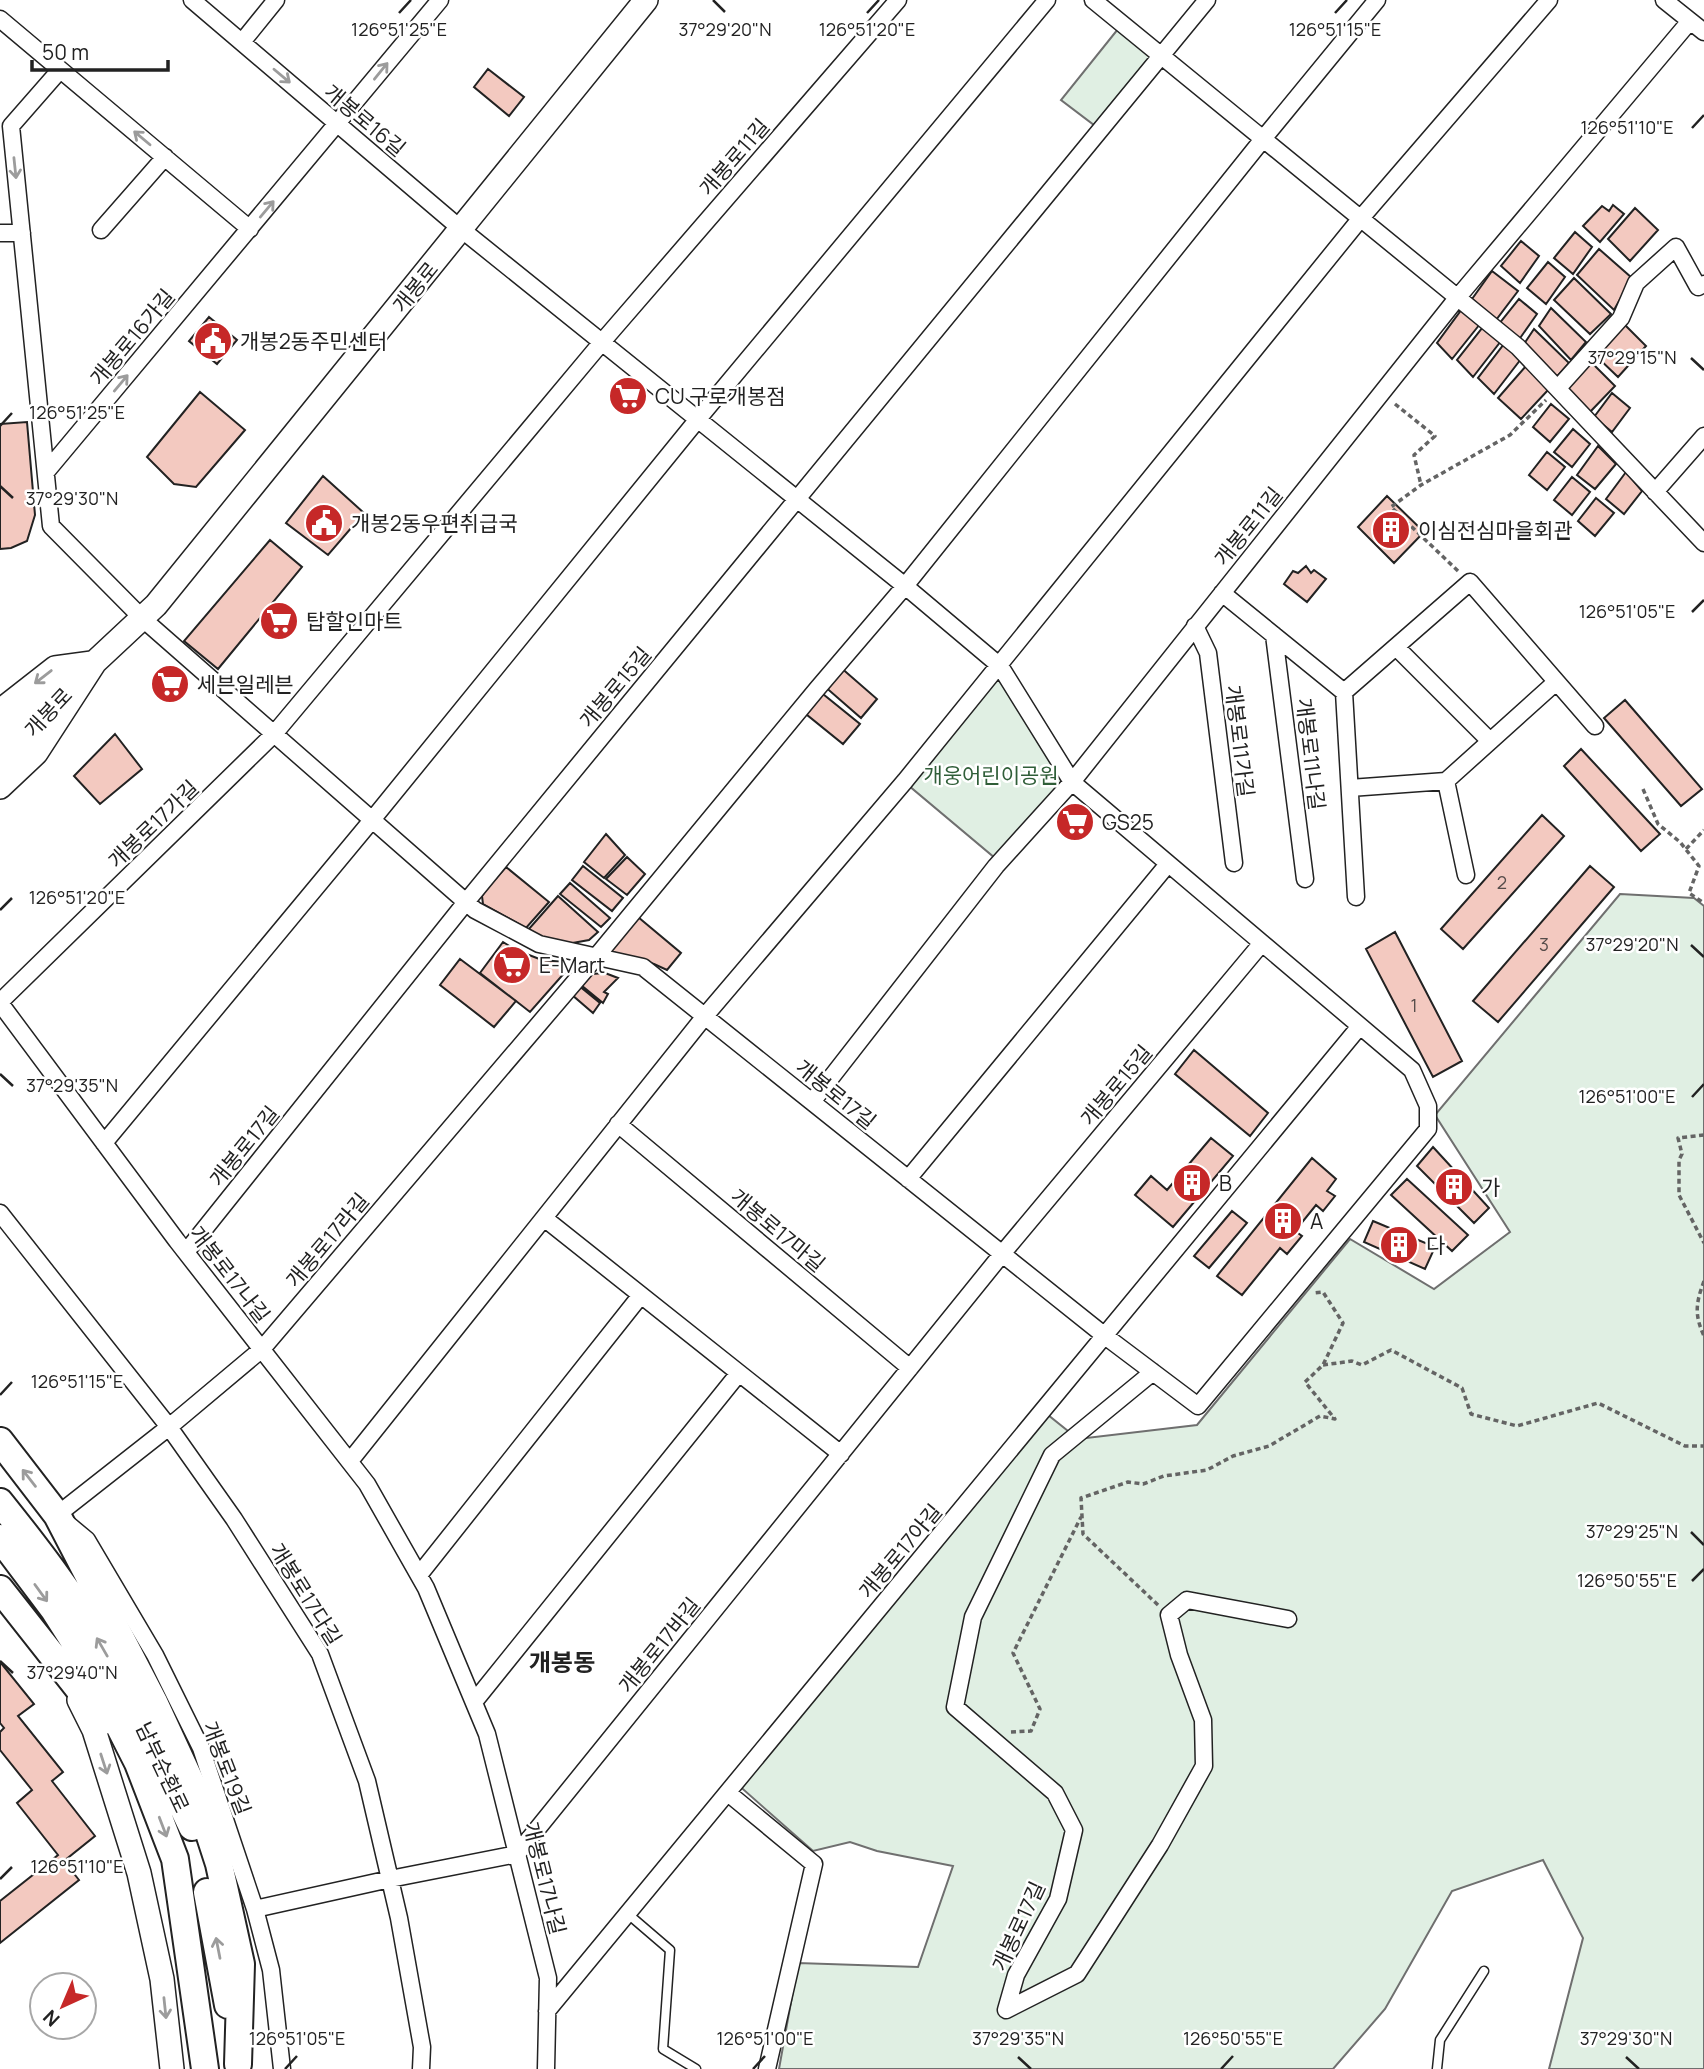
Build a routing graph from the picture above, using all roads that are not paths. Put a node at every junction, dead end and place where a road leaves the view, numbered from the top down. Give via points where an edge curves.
1 (192, 0) edge
2 (276, 0) edge
3 (440, 0) edge
4 (646, 0) edge
5 (898, 0) edge
6 (1047, 0) edge
7 (1093, 0) edge
8 (1207, 0) edge
9 (1377, 0) edge
10 (1549, 0) edge
11 (1664, 0) edge
12 (0, 19) edge
13 (1690, 21) junction
14 (1704, 32) edge
15 (242, 42) junction
16 (1161, 55) junction
17 (60, 70) junction
18 (338, 124) junction
19 (1263, 139) junction
20 (165, 157) junction
21 (1361, 218) junction
22 (250, 229) junction
23 (461, 229) junction
24 (101, 230) dead end
25 (0, 233) edge
26 (22, 233) junction
27 (1704, 284) edge
28 (1458, 297) junction
29 (602, 342) junction
30 (1558, 388) junction
31 (698, 419) junction
32 (1704, 436) edge
33 (46, 472) junction
34 (1655, 492) junction
35 (798, 500) junction
36 (1703, 542) edge
37 (905, 586) junction
38 (1222, 593) junction
39 (143, 619) junction
40 (1195, 626) junction
41 (1274, 635) junction
42 (1396, 647) junction
43 (95, 662) junction
44 (1000, 666) junction
45 (1556, 682) junction
46 (1344, 692) junction
47 (0, 711) edge
48 (1595, 726) dead end
49 (0, 733) edge
50 (274, 734) junction
51 (1490, 741) junction
52 (0, 760) edge
53 (1446, 781) junction
54 (1072, 782) junction
55 (0, 787) edge
56 (1350, 788) junction
57 (372, 820) junction
58 (1234, 863) dead end
59 (1168, 864) junction
60 (1466, 875) dead end
61 (1306, 878) dead end
62 (1356, 897) dead end
63 (466, 902) junction
64 (1262, 943) junction
65 (596, 957) junction
66 (0, 1003) edge
67 (705, 1016) junction
68 (1360, 1026) junction
69 (812, 1102) junction
70 (618, 1124) junction
71 (104, 1143) junction
72 (908, 1179) junction
73 (0, 1213) edge
74 (544, 1218) junction
75 (186, 1252) junction
76 (1002, 1254) junction
77 (641, 1295) junction
78 (1105, 1336) junction
79 (262, 1349) junction
80 (911, 1368) junction
81 (1153, 1372) junction
82 (739, 1373) junction
83 (169, 1427) junction
84 (0, 1441) edge
85 (841, 1454) junction
86 (349, 1461) junction
87 (0, 1502) edge
88 (57, 1515) junction
89 (0, 1538) edge
90 (419, 1575) junction
91 (6, 1597) edge
92 (1288, 1619) dead end
93 (38, 1640) junction
94 (474, 1702) junction
95 (138, 1763) junction
96 (728, 1793) junction
97 (517, 1854) junction
98 (390, 1879) junction
99 (255, 1909) junction
100 (628, 1914) junction
101 (1484, 1971) dead end
102 (547, 2011) junction
103 (238, 2066) edge
104 (172, 2069) edge
105 (205, 2069) edge
106 (282, 2069) edge
107 (421, 2069) edge
108 (546, 2069) edge
109 (696, 2069) edge
110 (767, 2069) edge
111 (1437, 2069) edge

1 - 15 street, 개봉로16길
2 - 15 street
18 -> 3 street, 개봉로16가길
4 - 23 main road, 개봉로
5 - 29 street, 개봉로11길
6 - 31 street
7 - 16 street
8 - 16 street
9 - 19 street
10 - 21 street
11 - 13 street
12 - 17 street
13 - 14 street
13 - 28 street, 개봉로11길
15 -> 18 street, 개봉로16길
16 - 19 street
16 - 35 street
20 -> 17 street
17 -> 26 street, 개봉로17길 via 11,126
22 -> 18 street, 개봉로16가길
18 - 23 street, 개봉로16길
19 - 21 street
19 - 37 street
20 - 22 street
20 - 24 street
21 - 28 street
21 - 44 street
33 -> 22 street, 개봉로16가길
23 - 29 street
23 - 39 main road, 개봉로
25 - 26 street
26 - 33 street, 개봉로17길
27 - 30 street via 1698,287 1676,247 1636,283 1620,318
28 - 30 street
28 - 38 street, 개봉로11길
29 - 31 street
29 - 50 street
30 - 34 street
31 - 35 street
31 - 57 street
32 - 34 street
33 - 39 street, 개봉로17길 via 51,526
34 - 36 street
35 - 37 street
35 - 63 street, 개봉로15길
37 - 44 street
37 - 65 street
38 - 40 street, 개봉로11길
38 - 41 street, 개봉로11나길
39 - 43 main road, 개봉로
39 - 50 street, 개봉로17길
40 - 54 street, 개봉로11길
40 - 58 street, 개봉로11가길 via 1208,653
41 - 46 street, 개봉로11나길
41 - 61 street, 개봉로11나길
42 - 45 street, 개봉로11나길 via 1469,582
42 - 46 street, 개봉로11나길
42 - 51 street
43 -> 47 main road via 55,668
43 - 49 main road, 개봉로
43 - 52 main road, 개봉로
43 - 55 main road via 36,753
44 - 54 street
44 - 67 street
45 - 48 street
45 - 51 street
46 - 56 street, 개봉로11나길
50 - 57 street, 개봉로17길
50 - 66 street, 개봉로17가길
51 - 53 street
53 - 56 street
53 - 60 street
54 - 59 street
54 - 69 street via 996,866
56 - 62 street, 개봉로11나길
57 - 63 street, 개봉로17길
57 - 71 street
59 - 64 street
59 - 72 street
63 - 65 street, 개봉로17길 via 539,944
63 - 75 street, 개봉로17길
64 - 68 street
64 - 76 street, 개봉로15길
65 - 67 street, 개봉로17길 via 643,967
65 - 79 street, 개봉로17라길
66 - 71 street, 개봉로17나길
67 - 69 street, 개봉로17길
67 - 70 street
68 - 78 street
68 - 81 street, 개봉로17길 via 1412,1070 1428,1106 1428,1129 1198,1406
69 - 72 street, 개봉로17길
70 - 74 street
70 - 80 street, 개봉로17마길
71 - 75 street, 개봉로17나길
72 - 76 street, 개봉로17길
73 - 83 street, 개봉로17다길
74 - 77 street
74 - 86 street
75 - 79 street, 개봉로17나길
76 - 78 street, 개봉로17길
76 - 80 street, 개봉로17바길
77 - 82 street
77 - 90 street
78 - 81 street, 개봉로17길
78 - 96 street, 개봉로17아길
79 - 83 street, 개봉로17라길
79 - 86 street, 개봉로17나길
80 - 85 street, 개봉로17바길
81 - 92 street, 개봉로17길 via 1052,1455 973,1617 955,1707 1055,1793 1074,1830 1058,1899 1016,1975 1006,2010 1077,1974 1160,1845 1204,1766 1203,1720 1169,1615 1186,1600
82 - 85 street
82 - 94 street
83 - 88 street, 개봉로17라길
83 - 98 street, 개봉로17다길 via 320,1654 367,1780
88 -> 84 main road
85 - 97 street, 개봉로17바길
86 - 90 street, 개봉로17나길
103 -> 87 main road, 남부순환로 via 195,1834 101,1644
88 - 99 street, 개봉로19길 via 86,1540 155,1655 201,1748
88 - 103 main road via 154,1702 200,1805 219,1864 241,1964
89 -> 95 main road, 남부순환로 via 84,1657
90 - 94 street, 개봉로17나길
91 - 93 main road
93 - 95 main road
93 -> 104 main road via 94,1730 139,1873 162,1979
94 - 97 street, 개봉로17나길 via 487,1734
95 -> 105 main road, 남부순환로 via 175,1859
96 - 100 street, 개봉로17아길
96 - 110 street via 814,1864
97 - 98 street
97 - 102 street, 개봉로17나길 via 548,1978
98 - 99 street
98 - 107 street, 개봉로17다길 via 422,2048
99 - 106 street, 개봉로19길 via 271,1970
100 - 102 street, 개봉로17아길
100 - 109 lane via 670,1950 663,2049
101 - 111 lane via 1440,2040
102 - 108 street, 개봉로17나길

